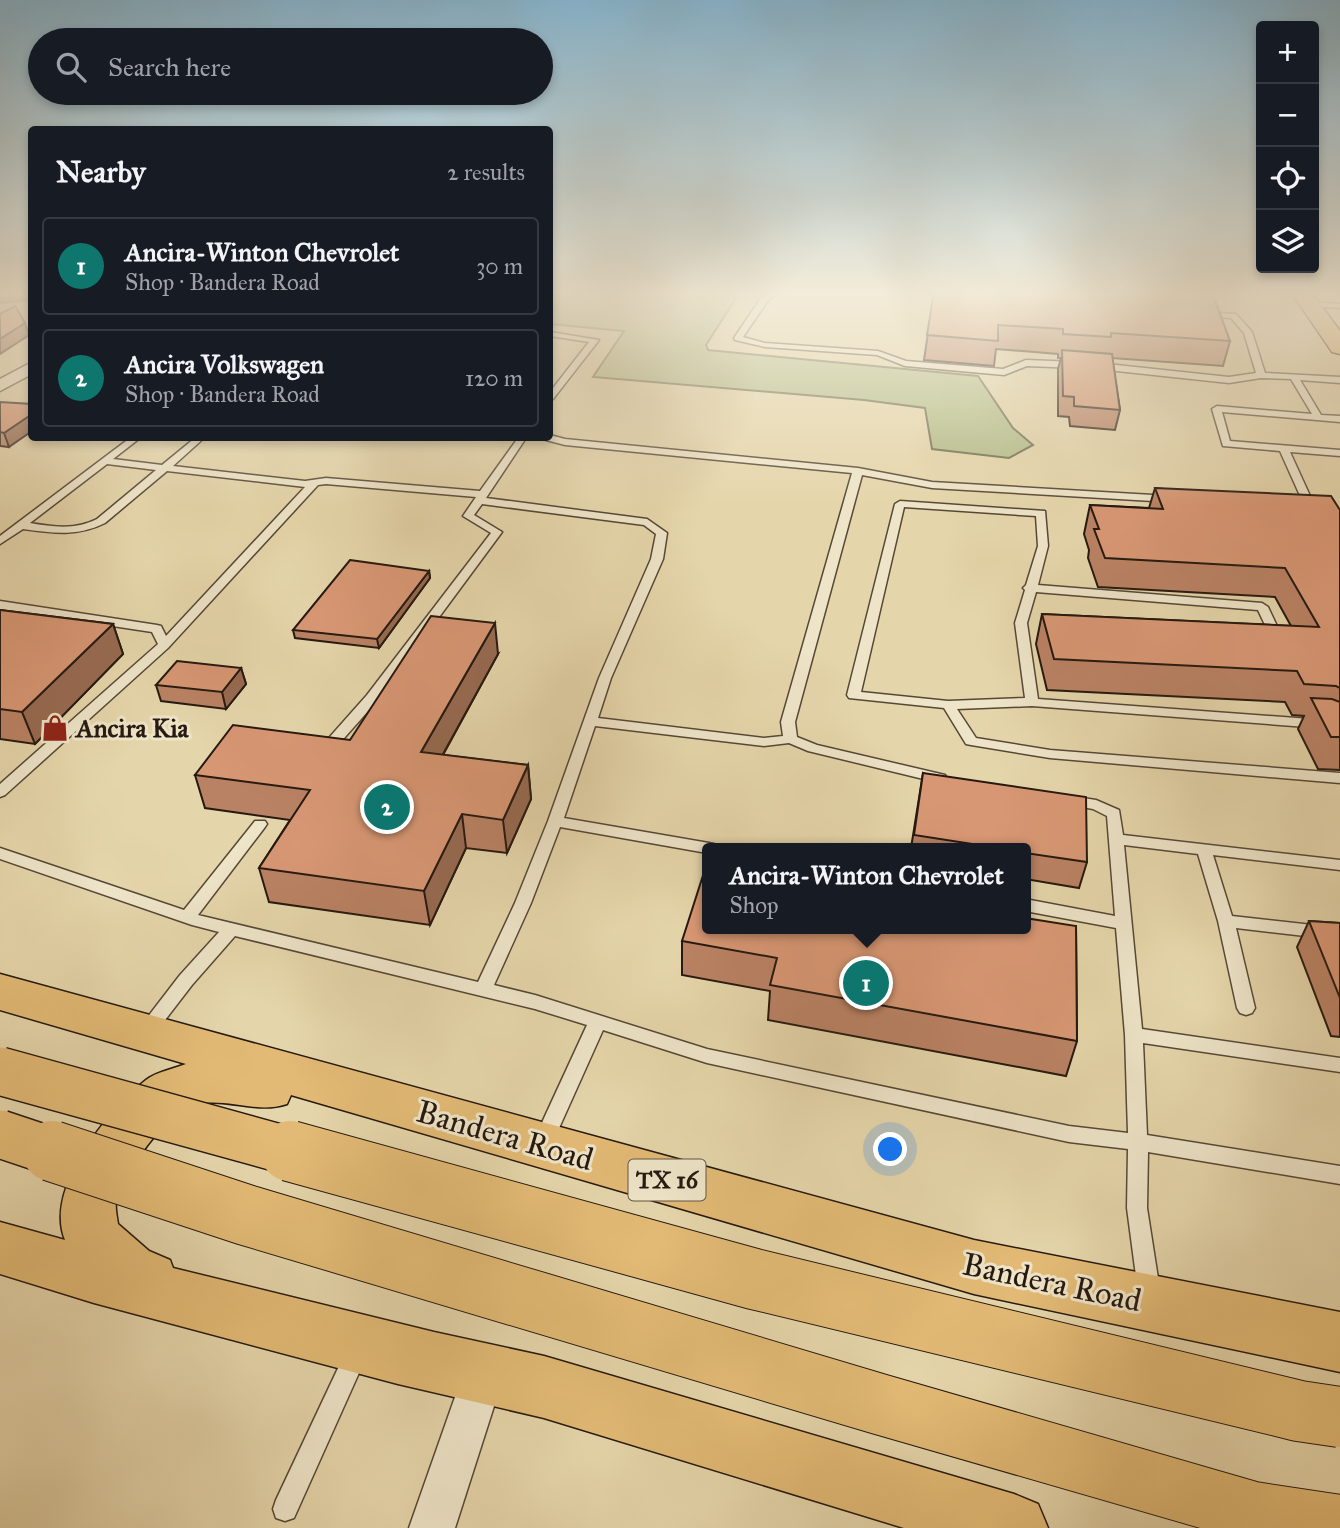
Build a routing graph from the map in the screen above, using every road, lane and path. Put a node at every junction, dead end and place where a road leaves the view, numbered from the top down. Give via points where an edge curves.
1 (577, 363) edge
2 (908, 363) edge
3 (1025, 363) edge
4 (1039, 363) edge
5 (1257, 363) edge
6 (28, 369) edge
7 (1261, 375) junction
8 (1294, 377) junction
9 (1340, 380) edge
10 (0, 386) edge
11 (553, 393) edge
12 (1318, 417) junction
13 (1340, 419) edge
14 (553, 439) edge
15 (131, 441) edge
16 (196, 441) edge
17 (520, 441) edge
18 (1284, 449) junction
19 (1340, 453) edge
20 (104, 460) junction
21 (164, 467) junction
22 (858, 471) junction
23 (314, 482) junction
24 (480, 497) junction
25 (1189, 500) edge
26 (1297, 508) edge
27 (20, 525) junction
28 (0, 541) edge
29 (1029, 588) junction
30 (0, 605) edge
31 (164, 646) junction
32 (1268, 647) edge
33 (1032, 702) junction
34 (948, 705) junction
35 (590, 721) junction
36 (1340, 733) edge
37 (790, 739) junction
38 (317, 760) edge
39 (1340, 778) edge
40 (959, 781) edge
41 (0, 792) edge
42 (1055, 798) edge
43 (555, 821) junction
44 (260, 824) dead end
45 (1116, 839) junction
46 (702, 847) edge
47 (1204, 850) junction
48 (0, 853) edge
49 (1340, 865) edge
50 (1031, 906) edge
51 (187, 917) junction
52 (1226, 921) junction
53 (1124, 924) junction
54 (231, 929) junction
55 (1340, 934) edge
56 (483, 990) junction
57 (0, 992) edge
58 (1245, 1008) dead end
59 (598, 1021) junction
60 (145, 1033) junction
61 (1134, 1035) junction
62 (1340, 1065) edge
63 (0, 1071) edge
64 (471, 1125) junction
65 (0, 1134) edge
66 (1138, 1142) junction
67 (541, 1145) junction
68 (1340, 1175) edge
69 (0, 1248) edge
70 (1151, 1303) junction
71 (235, 1312) junction
72 (1340, 1342) edge
73 (361, 1344) junction
74 (483, 1375) junction
75 (1340, 1417) edge
76 (285, 1509) dead end
77 (922, 1515) edge
78 (1340, 1525) edge
79 (432, 1528) edge
80 (1014, 1528) edge

1 - 11 lane
2 - 3 lane via 1004,372
4 - 7 lane via 1229,380
5 - 7 lane
6 - 10 street
7 - 8 lane
8 - 9 lane
8 - 12 lane
12 - 13 lane
12 - 18 lane via 1217,409 1226,444
14 - 22 lane
15 - 20 lane
16 - 21 lane
17 - 24 lane
18 - 19 lane
18 - 26 lane via 1316,510
20 - 21 lane
20 - 27 lane
21 - 23 lane
21 - 27 lane via 87,529
22 - 25 lane via 932,485
22 - 37 lane via 788,722
23 - 24 lane
23 - 31 lane
24 - 35 lane via 647,522 662,533 657,559
24 - 38 lane via 468,516 497,531 372,698
27 - 28 lane
29 - 32 lane via 1262,607 1281,648
29 - 33 lane
29 - 34 lane via 1043,546 1041,513 900,504 854,695
30 - 31 lane via 157,629
31 - 41 lane
33 - 34 lane
33 - 36 lane via 1329,720
34 - 39 lane via 971,741 1050,754
35 - 37 lane via 764,743
35 - 43 lane
37 - 40 lane
42 - 45 lane via 1114,813
43 - 46 lane
43 - 56 lane
44 - 51 lane
45 - 47 lane
45 - 53 lane
47 - 49 lane
47 - 52 lane
48 - 51 lane
50 - 53 lane
51 - 54 lane
52 - 55 lane
52 - 58 lane
53 - 61 lane
54 - 56 lane
54 - 60 lane
56 - 59 lane
57 - 60 main road, Bandera Road / TX 16
59 - 66 lane via 707,1056 1069,1134
59 - 67 lane
60 - 64 main road, Bandera Road / TX 16
61 - 62 lane
61 - 66 lane
63 - 75 main road, bridge via 754,1279 1299,1411
64 - 67 main road, Bandera Road / TX 16
64 - 71 main road via 231,1081 192,1083 166,1093 110,1155 88,1203 91,1236 130,1272
65 - 78 main road, bridge via 246,1215 866,1400 1253,1512
66 - 68 lane
66 - 70 lane via 1137,1208
67 - 70 main road, Bandera Road / TX 16 via 974,1267
69 - 71 main road
70 - 72 main road, Bandera Road / TX 16
71 - 73 main road
73 - 74 main road
73 - 76 lane
74 - 77 main road via 544,1387
74 - 79 street
77 - 80 main road

